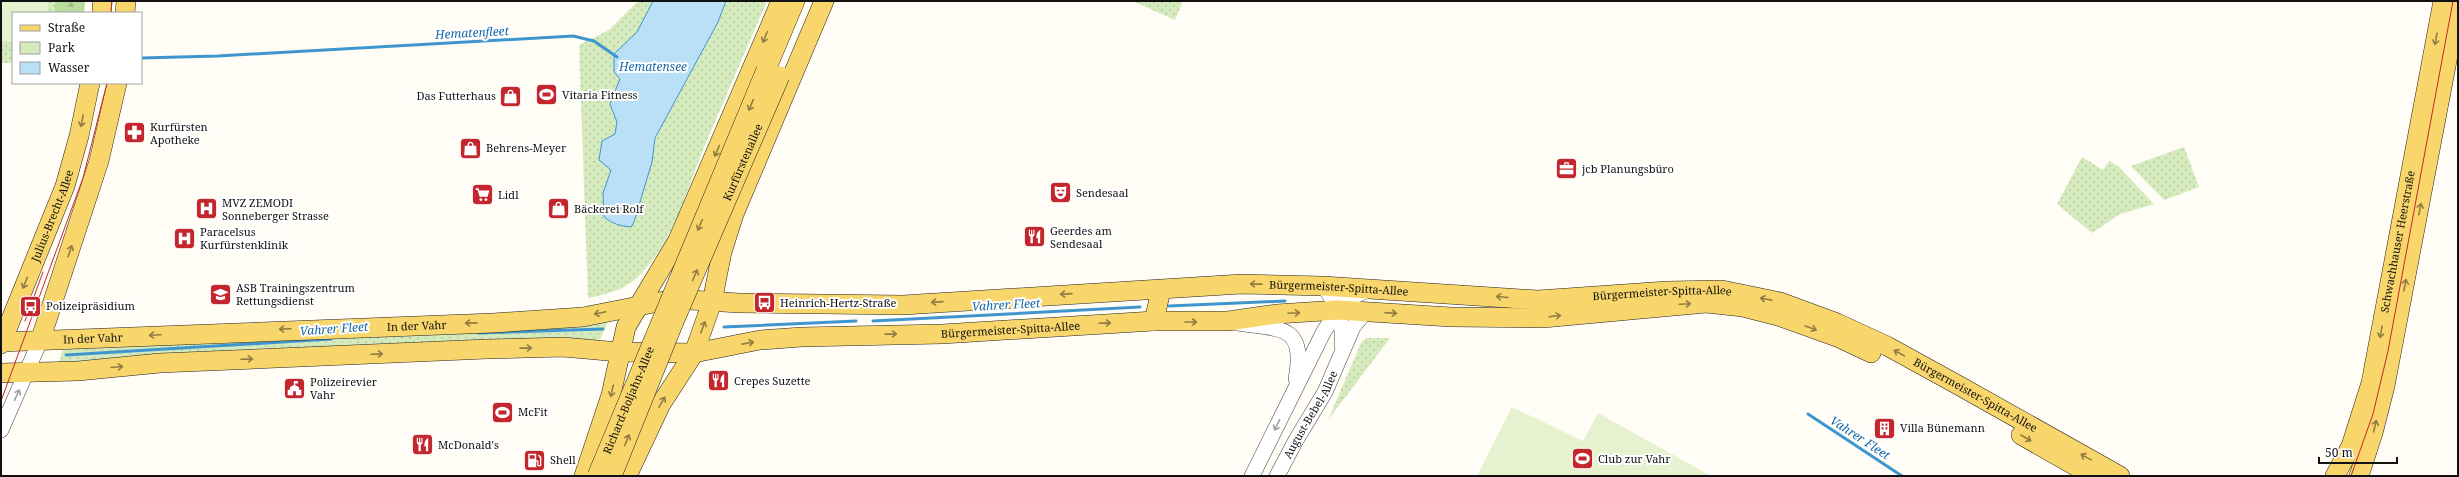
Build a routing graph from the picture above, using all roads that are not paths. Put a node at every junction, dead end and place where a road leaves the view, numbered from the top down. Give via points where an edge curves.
1 (102, 1) edge
2 (126, 1) edge
3 (780, 1) edge
4 (795, 1) edge
5 (812, 1) edge
6 (824, 1) edge
7 (2443, 1) edge
8 (2458, 3) edge
9 (102, 12) edge
10 (125, 12) edge
11 (773, 73) junction
12 (90, 84) edge
13 (117, 84) edge
14 (1323, 286) junction
15 (1375, 289) junction
16 (1161, 290) junction
17 (712, 302) junction
18 (638, 305) junction
19 (1338, 310) junction
20 (1366, 311) junction
21 (867, 321) junction
22 (1154, 321) junction
23 (1228, 322) junction
24 (666, 324) junction
25 (40, 341) junction
26 (1, 343) edge
27 (619, 352) junction
28 (1341, 352) junction
29 (694, 353) junction
30 (1, 373) edge
31 (28, 373) junction
32 (1294, 390) junction
33 (1, 430) edge
34 (584, 476) edge
35 (597, 476) edge
36 (612, 476) edge
37 (627, 476) edge
38 (1252, 476) edge
39 (1277, 476) edge
40 (2093, 476) edge
41 (2120, 476) edge
42 (2335, 476) edge
43 (2359, 476) edge

1 - 9 main road
2 - 10 main road
3 -> 18 main road via 678,240
4 - 11 main road, Kurfürstenallee
5 - 11 main road, Kurfürstenallee
6 - 17 main road, Kurfürstenallee via 734,214 722,252
7 -> 42 main road, Schwachhauser Heerstraße via 2371,383 2351,446
43 -> 8 main road, Schwachhauser Heerstraße via 2374,433 2385,386
11 - 24 main road, Kurfürstenallee, bridge
12 -> 26 main road, Julius-Brecht-Allee via 65,186
25 -> 13 main road via 99,161
14 - 15 main road, Bürgermeister-Spitta-Allee
14 -> 16 main road, Bürgermeister-Spitta-Allee via 1242,284
14 - 19 street, August-Bebel-Allee via 1333,298
15 - 19 street via 1355,294
41 -> 15 main road, Bürgermeister-Spitta-Allee via 1887,346 1837,323 1780,302 1722,290 1667,290 1538,300
16 -> 21 main road, Bürgermeister-Spitta-Allee via 1073,293 903,305
16 - 22 main road
17 - 18 main road, In der Vahr via 674,299
17 - 21 main road, Bürgermeister-Spitta-Allee
29 -> 17 main road, Kurfürstenallee
18 -> 25 main road, In der Vahr via 583,317 493,323 207,332
18 - 27 main road, Richard-Boljahn-Allee via 626,327
19 - 20 main road, Bürgermeister-Spitta-Allee
23 -> 19 main road, Bürgermeister-Spitta-Allee via 1277,314
19 - 28 street, August-Bebel-Allee via 1343,327
19 - 32 street via 1324,331
20 - 28 street, August-Bebel-Allee via 1353,327
20 -> 40 main road, Bürgermeister-Spitta-Allee via 1517,318 1695,304 1743,307 1786,318 1837,337 1884,359
21 -> 22 main road, Bürgermeister-Spitta-Allee via 942,334
29 -> 21 main road, Bürgermeister-Spitta-Allee
22 -> 23 main road, Bürgermeister-Spitta-Allee
23 - 32 street via 1286,331 1296,340 1299,364
24 - 35 main road, Richard-Boljahn-Allee, bridge
36 -> 24 main road, Richard-Boljahn-Allee, bridge
25 - 26 main road, In der Vahr
25 - 31 street
27 - 29 main road, Bürgermeister-Spitta-Allee
31 -> 27 main road via 160,363 487,349 564,347
27 -> 34 main road, Richard-Boljahn-Allee via 611,395
28 - 39 street, August-Bebel-Allee via 1325,392
37 -> 29 main road via 661,404
30 - 31 main road
33 -> 31 street
32 -> 38 street

